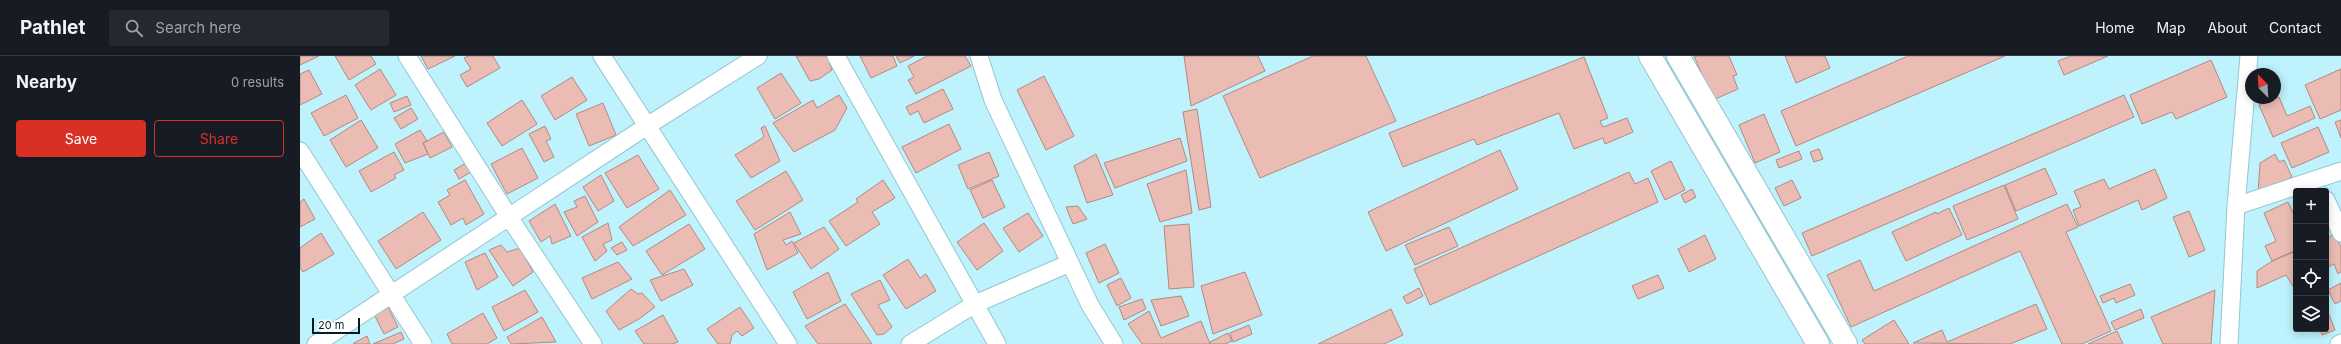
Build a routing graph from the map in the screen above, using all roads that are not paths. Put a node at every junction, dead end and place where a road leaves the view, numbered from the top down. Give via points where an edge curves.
1 (407, 56) edge
2 (602, 56) edge
3 (758, 56) edge
4 (836, 56) edge
5 (979, 56) edge
6 (1650, 56) edge
7 (1678, 56) edge
8 (2249, 56) edge
9 (647, 126) junction
10 (300, 151) edge
11 (2341, 171) edge
12 (2320, 186) edge
13 (2236, 206) junction
14 (2329, 207) edge
15 (509, 217) junction
16 (2341, 233) edge
17 (1070, 263) junction
18 (391, 294) junction
19 (975, 304) junction
20 (1842, 343) edge
21 (316, 344) edge
22 (423, 344) edge
23 (593, 344) edge
24 (788, 344) edge
25 (910, 344) edge
26 (998, 344) edge
27 (1114, 344) edge
28 (1818, 344) edge
29 (2229, 344) edge

1 - 15 street
2 - 9 street
3 - 9 street
4 - 19 street
5 - 17 street via 993,100
6 - 28 main road
7 - 20 main road
8 - 13 street
9 - 15 street
9 - 24 street
10 - 18 street
11 - 12 street
12 - 13 street
13 - 29 street
14 - 16 street
15 - 18 street
15 - 23 street
17 - 19 street
17 - 27 street via 1090,305
18 - 21 street
18 - 22 street
19 - 25 street
19 - 26 street

